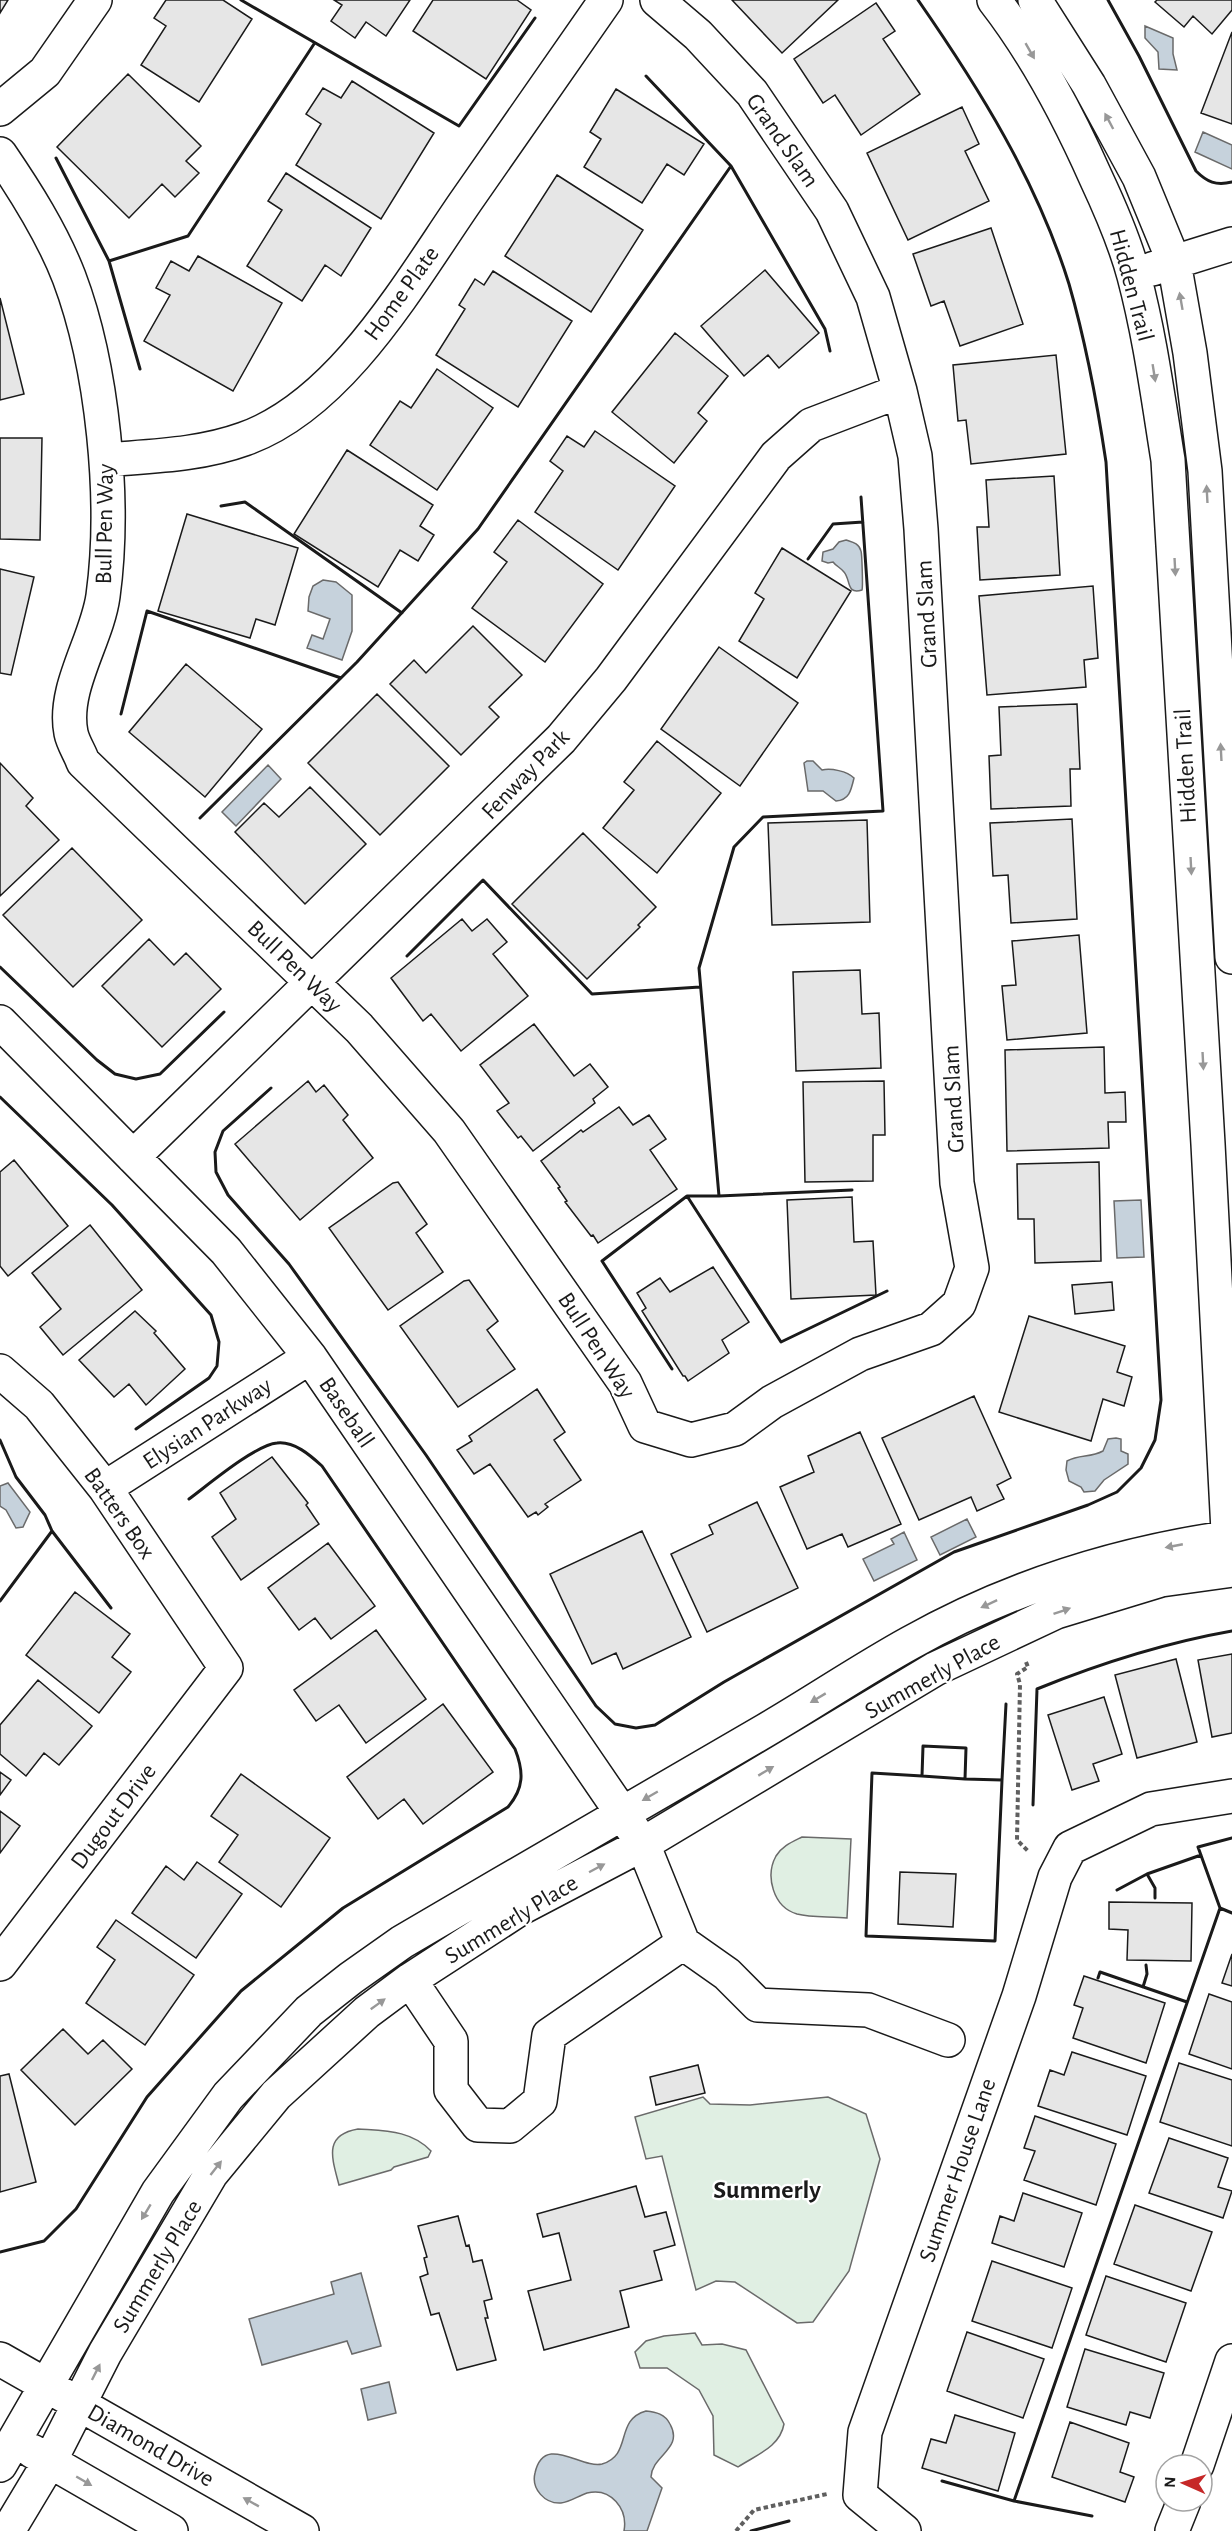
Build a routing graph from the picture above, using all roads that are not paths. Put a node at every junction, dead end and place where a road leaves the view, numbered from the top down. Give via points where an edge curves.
1 (95, 0) edge
2 (606, 0) edge
3 (657, 0) edge
4 (994, 0) edge
5 (1035, 0) edge
6 (0, 109) edge
7 (0, 154) edge
8 (1232, 244) edge
9 (1174, 262) junction
10 (1134, 275) junction
11 (900, 391) junction
12 (106, 459) junction
13 (1232, 957) edge
14 (312, 982) junction
15 (0, 1022) edge
16 (133, 1157) junction
17 (959, 1304) joint
18 (310, 1357) junction
19 (0, 1371) edge
20 (105, 1488) junction
21 (1230, 1537) edge
22 (1231, 1570) edge
23 (226, 1668) joint
24 (1232, 1796) edge
25 (622, 1812) junction
26 (643, 1844) junction
27 (683, 1944) junction
28 (0, 1964) edge
29 (410, 1980) junction
30 (948, 2040) dead end
31 (0, 2359) edge
32 (1232, 2361) edge
33 (46, 2386) junction
34 (79, 2404) junction
35 (5, 2446) edge
36 (1201, 2453) edge
37 (50, 2461) junction
38 (1179, 2513) edge
39 (9, 2531) edge
40 (171, 2531) edge
41 (302, 2531) edge
42 (904, 2531) edge
43 (1172, 2531) edge

1 - 6 street via 45,72
2 - 12 street, Home Plate via 383,321 339,375 297,412 245,439 189,453
3 - 11 street, Grand Slam via 698,35 752,93 832,211 873,297
4 -> 10 street, Hidden Trail via 1016,28 1073,125 1116,222
9 -> 5 street, Hidden Trail via 1139,177 1089,85
7 - 12 street, Bull Pen Way via 28,195 69,277 93,363
8 - 9 street
9 - 10 street
13 -> 9 street, Hidden Trail via 1205,471
10 -> 21 street, Hidden Trail via 1151,353 1167,460 1173,535
11 - 14 street, Fenway Park via 811,424 776,456 611,679 561,739
11 - 17 street, Grand Slam via 915,456 921,529 957,1183 972,1268
12 - 14 street, Bull Pen Way via 108,530 103,598 71,704 71,733 83,762
14 - 16 street, Fenway Park
14 - 17 street, Bull Pen Way via 449,1131 625,1383 645,1426 690,1440 735,1429 772,1401 860,1354 931,1329
15 - 16 street, Baseball
16 - 18 street, Baseball via 226,1251
18 - 20 street, Elysian Parkway
18 - 25 street, Baseball
19 - 20 street, Batters Box via 39,1405
20 - 23 street, Batters Box
21 - 22 street, Hidden Trail
21 -> 25 street, Summerly Place via 1173,1545 1088,1566 995,1600 910,1643
26 -> 22 street, Summerly Place via 935,1669 1012,1632 1056,1612 1161,1580
23 - 28 street, Dugout Drive
24 - 42 street, Summer House Lane via 1151,1809 1070,1848 1055,1877 1019,1996 865,2432 860,2491
25 - 26 street, Baseball
25 -> 33 street, Summerly Place via 402,1942 309,2011 228,2096 158,2192
26 - 27 street, Baseball
29 -> 26 street, Summerly Place via 520,1908
27 - 29 street via 549,2035 540,2101 510,2126 478,2125 451,2090 451,2041
27 - 30 street via 727,1974 758,2005 868,2010
34 -> 29 street, Summerly Place via 211,2174 276,2095 333,2041
31 - 33 street, Diamond Drive
32 - 36 street
33 - 34 street, Diamond Drive
33 - 35 street, Summerly Place
34 - 37 street, Summerly Place
41 -> 34 street, Diamond Drive
35 - 37 street
37 - 39 street, Summerly Place
37 -> 40 street
38 - 43 street

